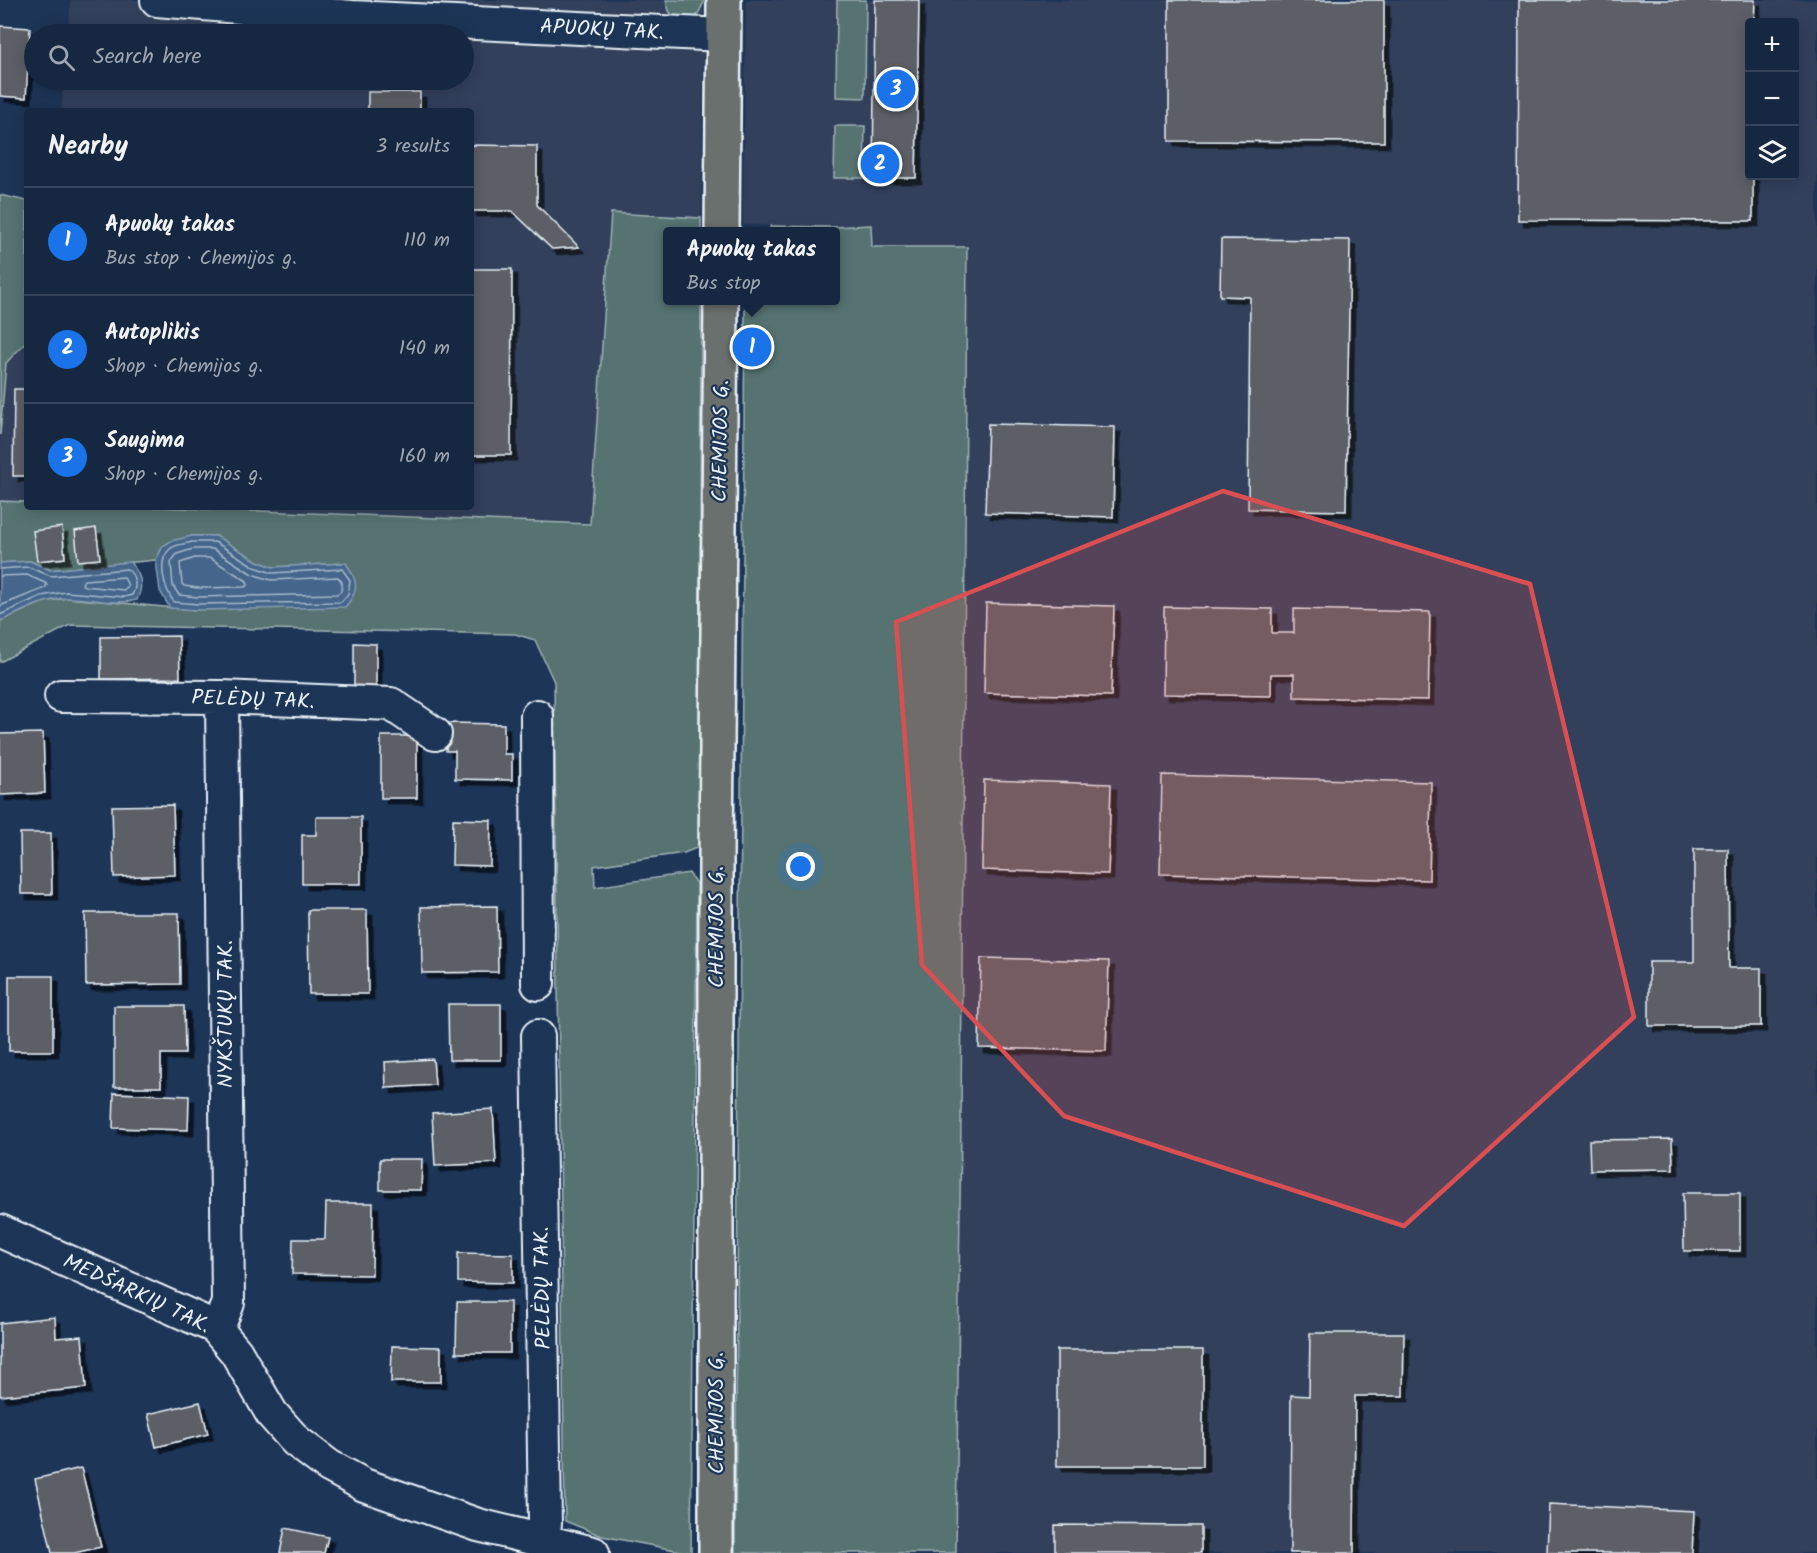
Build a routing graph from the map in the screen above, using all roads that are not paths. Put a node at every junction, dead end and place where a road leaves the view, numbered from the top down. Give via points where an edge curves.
1 (157, 0) edge
2 (724, 0) edge
3 (724, 35) junction
4 (722, 227) edge
5 (721, 305) edge
6 (61, 696) dead end
7 (222, 697) junction
8 (537, 716) dead end
9 (435, 734) dead end
10 (538, 984) dead end
11 (538, 1036) dead end
12 (0, 1231) edge
13 (215, 1327) junction
14 (543, 1540) junction
15 (593, 1553) edge
16 (716, 1553) edge

1 - 3 street, APUOKŲ TAK. via 352,17
2 - 3 main road
3 - 4 main road
5 - 16 main road, CHEMIJOS G.
6 - 7 street, PELĖDŲ TAK.
7 - 9 street, PELĖDŲ TAK. via 391,704
7 - 13 street, NYKŠTUKŲ TAK. via 228,1303
8 - 10 street
11 - 14 street, PELĖDŲ TAK. via 546,1523
12 - 13 street, MEDŠARKIŲ TAK.
13 - 14 street, MEDŠARKIŲ TAK. via 236,1352 272,1414 296,1441 329,1466 364,1485 478,1525
14 - 15 street, MEDŠARKIŲ TAK.

